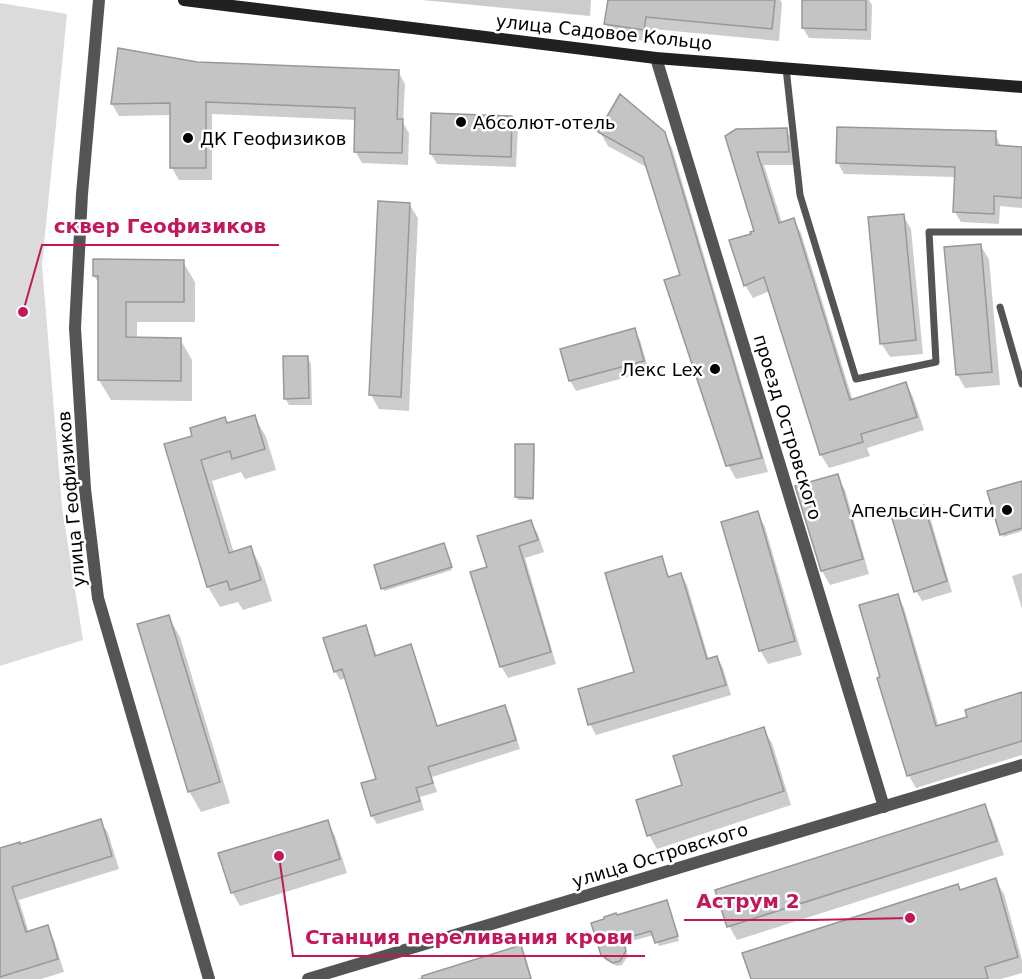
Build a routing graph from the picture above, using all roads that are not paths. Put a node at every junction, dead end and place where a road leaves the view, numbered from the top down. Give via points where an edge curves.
1 (99, 0) edge
2 (184, 0) edge
3 (201, 2) edge
4 (656, 58) junction
5 (786, 68) junction
6 (1022, 87) edge
7 (1022, 232) edge
8 (1000, 307) dead end
9 (1022, 384) edge
10 (1022, 765) edge
11 (884, 807) junction
12 (209, 979) edge
13 (308, 979) edge

1 - 12 street, улица Геофизиков via 75,328 86,500 98,598
2 - 3 main road, улица Садовое Кольцо
3 - 4 main road, улица Садовое Кольцо
4 - 5 main road, улица Садовое Кольцо
4 - 11 street, проезд Островского
5 - 6 main road, улица Садовое Кольцо
5 - 7 lane via 800,195 856,379 936,362 929,232
8 - 9 lane
10 - 11 street, улица Островского
11 - 13 street, улица Островского

